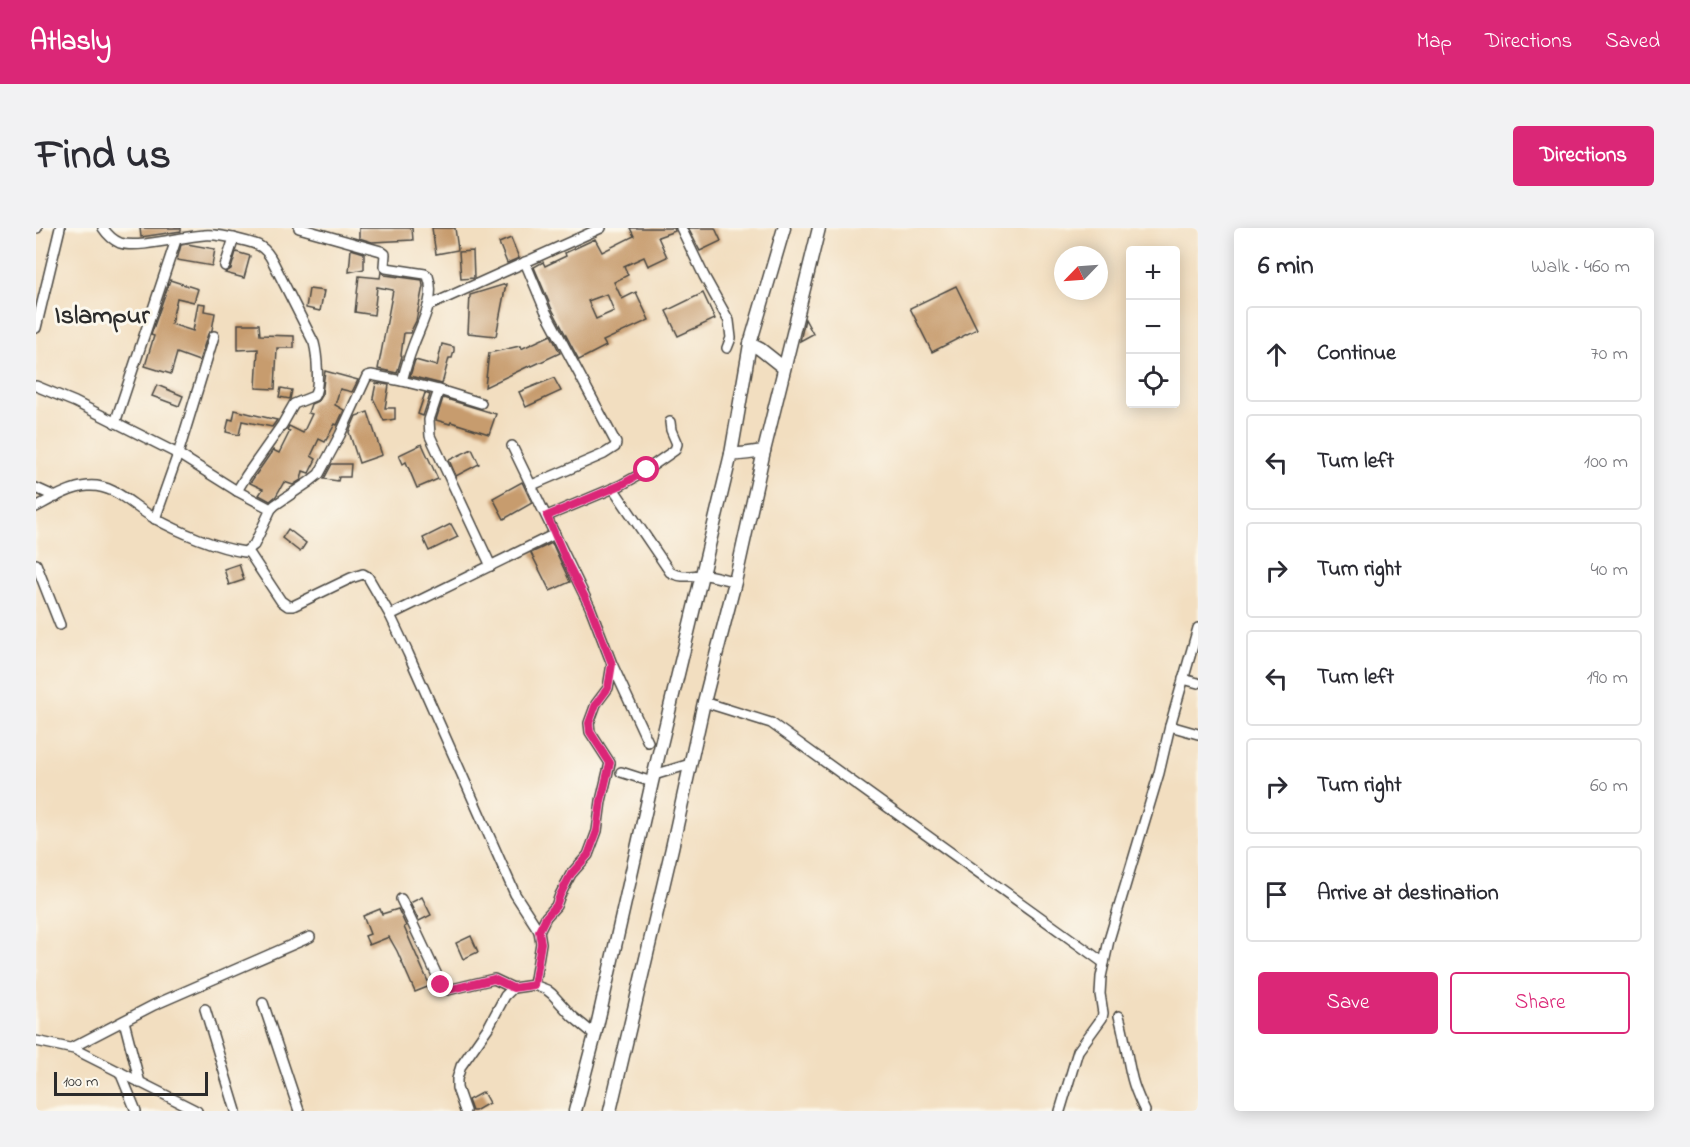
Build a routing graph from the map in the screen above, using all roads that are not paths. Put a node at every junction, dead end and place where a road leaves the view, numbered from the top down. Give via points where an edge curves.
1 (60, 228) edge
2 (103, 228) edge
3 (299, 228) edge
4 (601, 228) edge
5 (681, 228) edge
6 (784, 228) edge
7 (819, 228) edge
8 (234, 238) junction
9 (176, 240) junction
10 (525, 262) junction
11 (225, 267) dead end
12 (428, 306) junction
13 (36, 328) edge
14 (214, 336) dead end
15 (750, 344) junction
16 (727, 348) dead end
17 (784, 368) junction
18 (402, 381) junction
19 (36, 386) edge
20 (439, 390) junction
21 (481, 403) dead end
22 (670, 422) dead end
23 (115, 423) junction
24 (512, 446) dead end
25 (764, 451) junction
26 (178, 454) junction
27 (731, 454) junction
28 (532, 485) junction
29 (36, 488) edge
30 (613, 489) junction
31 (237, 491) junction
32 (56, 497) junction
33 (36, 507) edge
34 (272, 509) junction
35 (547, 516) junction
36 (155, 519) junction
37 (555, 534) junction
38 (248, 551) junction
39 (36, 564) edge
40 (492, 566) junction
41 (703, 575) junction
42 (735, 582) junction
43 (390, 615) junction
44 (60, 625) dead end
45 (1198, 628) edge
46 (612, 664) junction
47 (1183, 679) junction
48 (1198, 683) edge
49 (704, 702) junction
50 (1170, 726) junction
51 (1198, 734) edge
52 (648, 742) dead end
53 (610, 763) junction
54 (690, 764) junction
55 (621, 772) junction
56 (607, 777) junction
57 (653, 778) junction
58 (401, 899) dead end
59 (539, 931) junction
60 (310, 937) dead end
61 (1104, 963) junction
62 (534, 985) junction
63 (513, 988) junction
64 (263, 1004) dead end
65 (205, 1009) dead end
66 (1119, 1016) dead end
67 (124, 1021) junction
68 (595, 1035) junction
69 (36, 1041) edge
70 (71, 1048) junction
71 (120, 1072) junction
72 (140, 1083) junction
73 (136, 1111) edge
74 (197, 1111) edge
75 (236, 1111) edge
76 (299, 1111) edge
77 (465, 1111) edge
78 (575, 1111) edge
79 (610, 1111) edge
80 (1060, 1111) edge
81 (1145, 1111) edge

1 - 13 street
2 - 9 street via 114,240 127,244
3 - 12 street via 381,251 385,254 384,266 390,270 425,274 430,284
4 - 10 street
5 - 16 street via 729,321 731,338
6 - 15 street
7 - 17 street
8 - 9 street via 210,234
8 - 11 street
8 - 31 street via 267,251 317,354 316,394 294,404
9 - 23 street
10 - 12 street
10 - 28 street via 544,310 616,443 604,454
12 - 18 street
14 - 26 street
15 - 17 street
15 - 27 street
17 - 25 street
18 - 20 street
18 - 34 street via 367,376 319,474
19 - 23 street
20 - 21 street
20 - 40 street via 429,420 430,436
22 - 30 street via 676,449
23 - 26 street
24 - 28 street
25 - 27 street
25 - 42 street
26 - 31 street
26 - 36 street
27 - 41 street
28 - 35 street
29 - 32 street
30 - 35 street
30 - 41 street via 673,575
31 - 34 street
32 - 33 street
32 - 36 street via 88,486 112,490
34 - 38 street
35 - 37 street
36 - 38 street via 203,540
37 - 40 street
37 - 46 street
38 - 43 street via 287,606 365,574
39 - 44 street
40 - 43 street
41 - 42 street
41 - 57 street
42 - 49 street
43 - 59 street via 515,894
45 - 47 street
46 - 52 street
46 - 53 street via 608,688 589,723 590,732
47 - 48 street
47 - 50 street
49 - 54 street
49 - 61 street via 771,723
50 - 51 street
50 - 61 street
53 - 55 street
53 - 56 street
54 - 57 street
54 - 79 street
55 - 56 street
55 - 57 street
56 - 59 street via 597,831 588,855 571,874
57 - 68 street
58 - 63 street via 443,988 494,979
59 - 62 street via 541,943
60 - 67 street
61 - 80 street via 1100,986 1102,1018 1078,1051
62 - 63 street
62 - 68 street via 552,994
63 - 77 street via 461,1066 457,1085
64 - 76 street
65 - 75 street
66 - 81 street via 1133,1082
67 - 70 street
67 - 72 street
68 - 78 street
69 - 70 street
70 - 71 street
71 - 72 street
71 - 73 street
72 - 74 street

